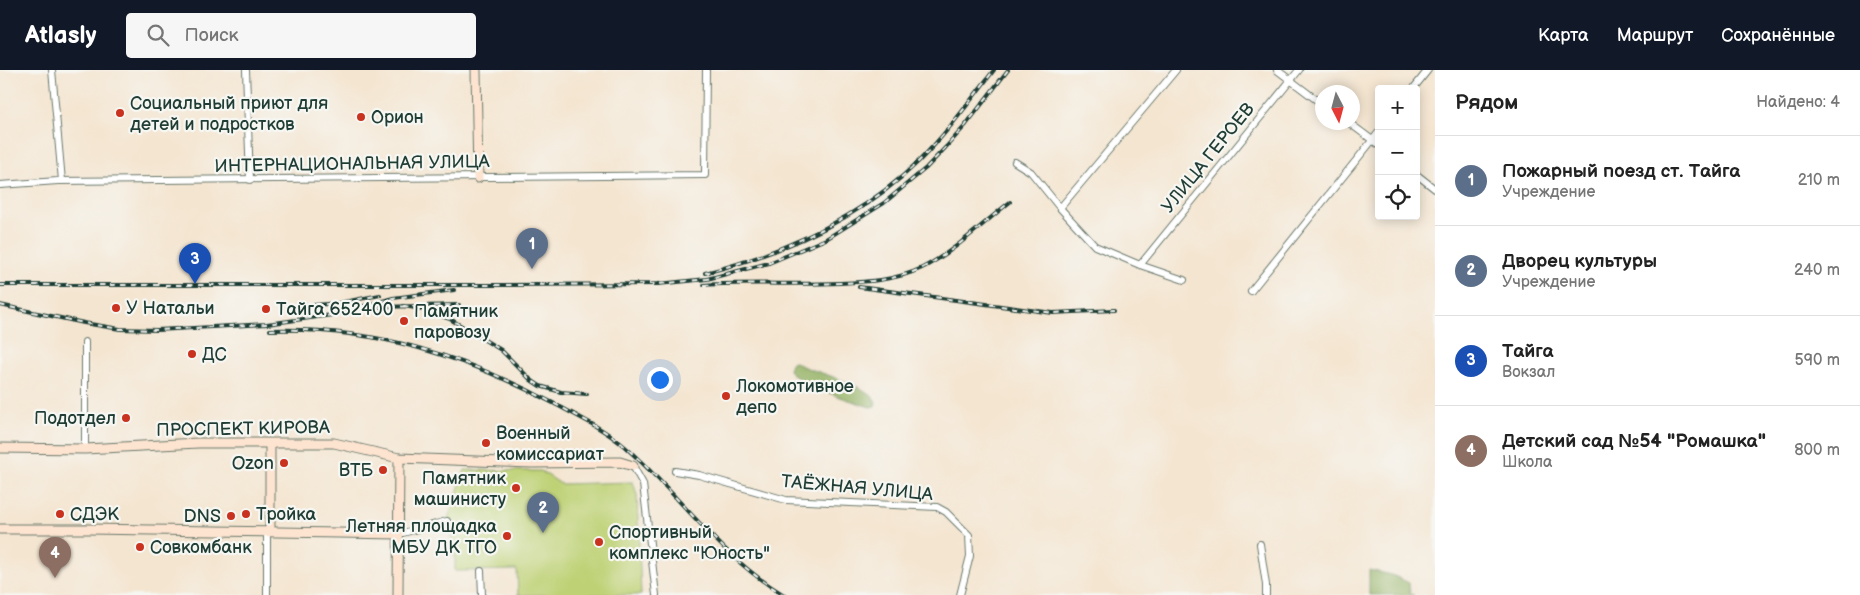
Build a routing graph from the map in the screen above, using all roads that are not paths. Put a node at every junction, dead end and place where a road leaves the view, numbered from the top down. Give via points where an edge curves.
1 (52, 70) edge
2 (246, 70) edge
3 (476, 70) edge
4 (706, 70) edge
5 (1176, 70) edge
6 (1277, 70) edge
7 (1299, 70) edge
8 (1428, 70) edge
9 (1290, 80) junction
10 (1416, 85) edge
11 (1315, 99) edge
12 (1359, 130) edge
13 (1375, 137) edge
14 (1372, 140) junction
15 (1375, 142) edge
16 (1015, 162) dead end
17 (1417, 175) edge
18 (478, 178) junction
19 (250, 180) junction
20 (62, 181) junction
21 (0, 185) edge
22 (1435, 189) edge
23 (1060, 208) junction
24 (1140, 265) junction
25 (1184, 280) dead end
26 (1251, 291) dead end
27 (85, 342) dead end
28 (270, 443) junction
29 (0, 448) edge
30 (84, 448) junction
31 (399, 458) junction
32 (633, 466) joint
33 (675, 471) dead end
34 (448, 521) dead end
35 (0, 529) edge
36 (269, 532) junction
37 (399, 534) junction
38 (1260, 544) dead end
39 (482, 571) dead end
40 (266, 595) edge
41 (398, 595) edge
42 (482, 595) edge
43 (656, 595) edge
44 (960, 595) edge
45 (1266, 595) edge

1 - 20 street
2 - 19 street
3 - 18 street
4 - 18 street, ИНТЕРНАЦИОНАЛЬНАЯ УЛИЦА via 705,175
5 - 23 street
6 - 9 street
7 - 9 street, УЛИЦА ГЕРОЕВ
8 - 10 street
9 - 11 street
9 - 24 street, УЛИЦА ГЕРОЕВ
12 - 14 street
13 - 14 street
14 - 15 street
14 - 26 street
16 - 23 street via 1031,172
17 - 22 street
18 - 19 street, ИНТЕРНАЦИОНАЛЬНАЯ УЛИЦА
19 - 20 street, ИНТЕРНАЦИОНАЛЬНАЯ УЛИЦА
20 - 21 street, ИНТЕРНАЦИОНАЛЬНАЯ УЛИЦА
23 - 24 street via 1095,246
24 - 25 street
27 - 30 street
28 - 30 street, ПРОСПЕКТ КИРОВА
28 - 31 street, ПРОСПЕКТ КИРОВА via 334,443
28 - 36 street
29 - 30 street, ПРОСПЕКТ КИРОВА
31 - 32 street, ПРОСПЕКТ КИРОВА via 532,463 620,462
31 - 37 street
32 - 43 street via 643,484
33 - 44 street, ТАЁЖНАЯ УЛИЦА via 786,500 937,507 969,535 970,556
34 - 37 street
35 - 36 street
36 - 37 street
36 - 40 street
37 - 41 street
38 - 45 street
39 - 42 street

